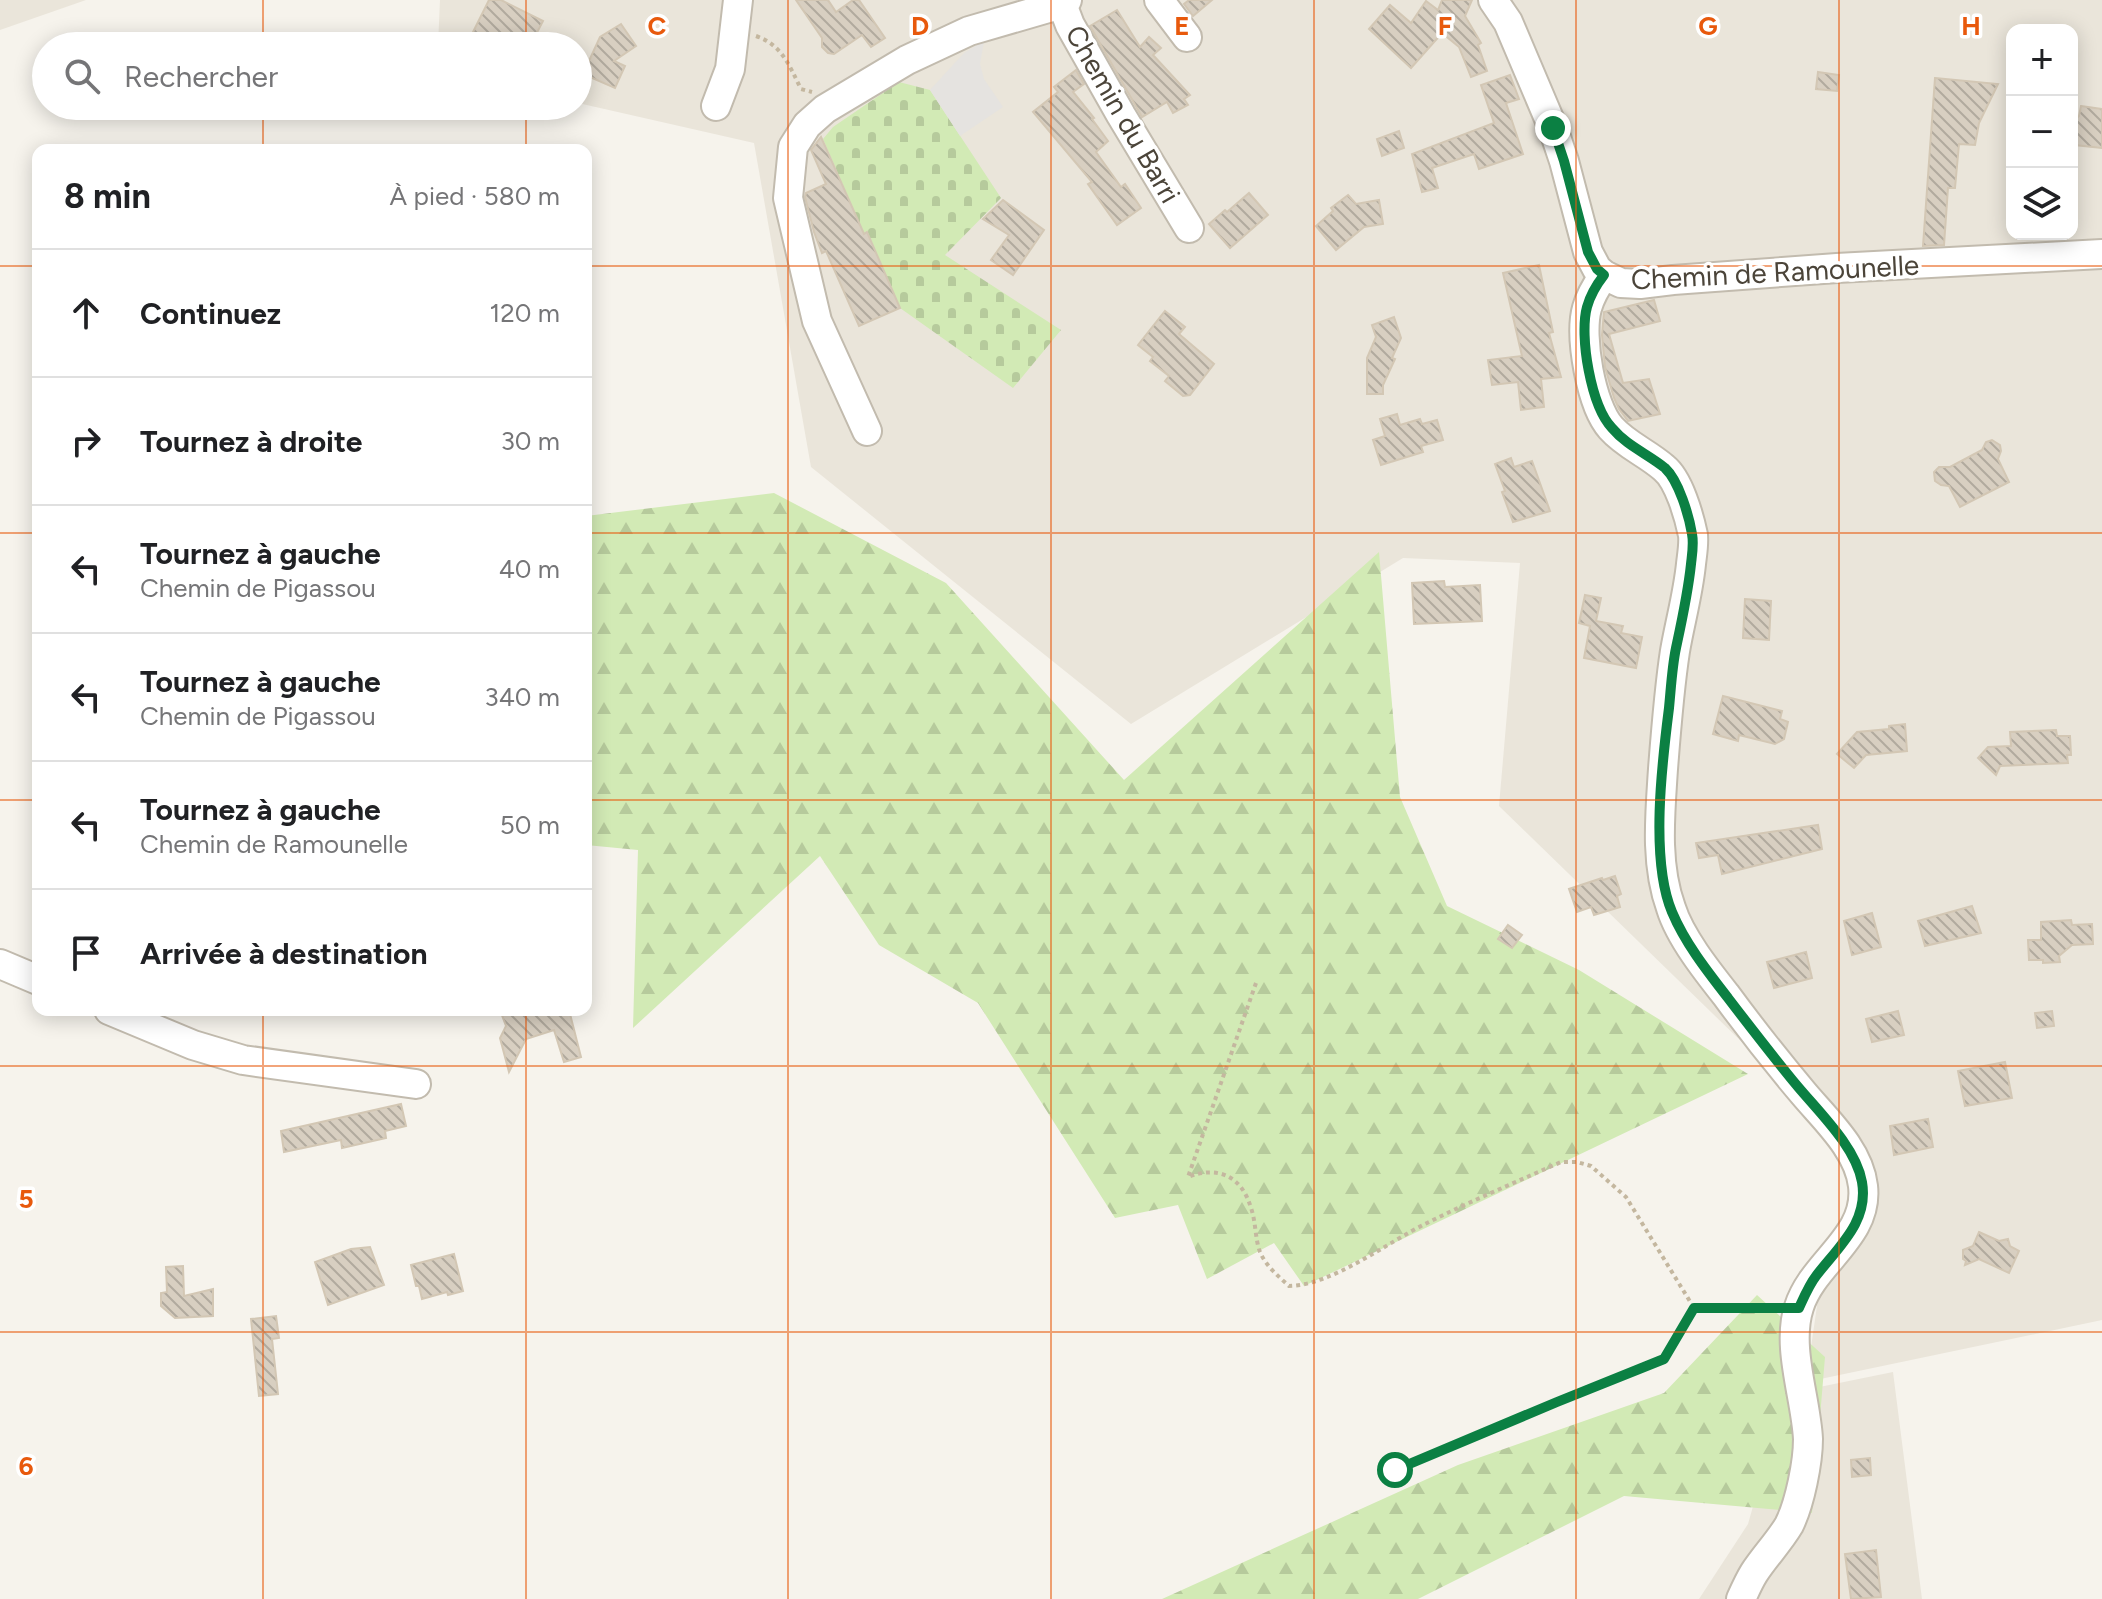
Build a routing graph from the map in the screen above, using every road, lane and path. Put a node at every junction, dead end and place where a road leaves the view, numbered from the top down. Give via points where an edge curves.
1 (738, 0) edge
2 (1159, 0) edge
3 (1493, 0) edge
4 (1065, 2) edge
5 (734, 31) junction
6 (1187, 37) dead end
7 (813, 92) dead end
8 (716, 106) dead end
9 (1189, 228) dead end
10 (2102, 254) edge
11 (1604, 275) junction
12 (867, 431) dead end
13 (0, 964) edge
14 (32, 977) edge
15 (1256, 983) dead end
16 (123, 1016) edge
17 (416, 1084) dead end
18 (1694, 1308) junction
19 (1799, 1308) junction
20 (1395, 1470) dead end
21 (1741, 1599) edge

1 - 5 street
2 - 6 street
3 - 11 street, Chemin de Ramounelle via 1508,22 1553,128 1588,252
4 - 9 street, Chemin du Barri via 1070,25
4 - 12 street via 969,31 907,60 825,109 793,147 788,198 817,321
5 - 7 path via 771,41 801,89
5 - 8 street via 730,69
10 - 11 street, Chemin de Ramounelle via 1640,284
11 - 19 street via 1587,306 1584,326 1599,410 1635,449 1667,469 1683,499 1693,538 1675,651 1661,804 1660,848 1671,911 1699,961 1836,1131 1862,1182 1859,1218 1814,1278
13 - 14 street
15 - 18 path via 1188,1177 1204,1171 1236,1180 1251,1207 1259,1250 1289,1286 1323,1280 1425,1223 1561,1162 1577,1162 1591,1166 1626,1197
16 - 17 street via 243,1060
18 - 19 path
18 - 20 path via 1664,1359
19 - 21 street via 1794,1344 1808,1441 1802,1485 1789,1524

